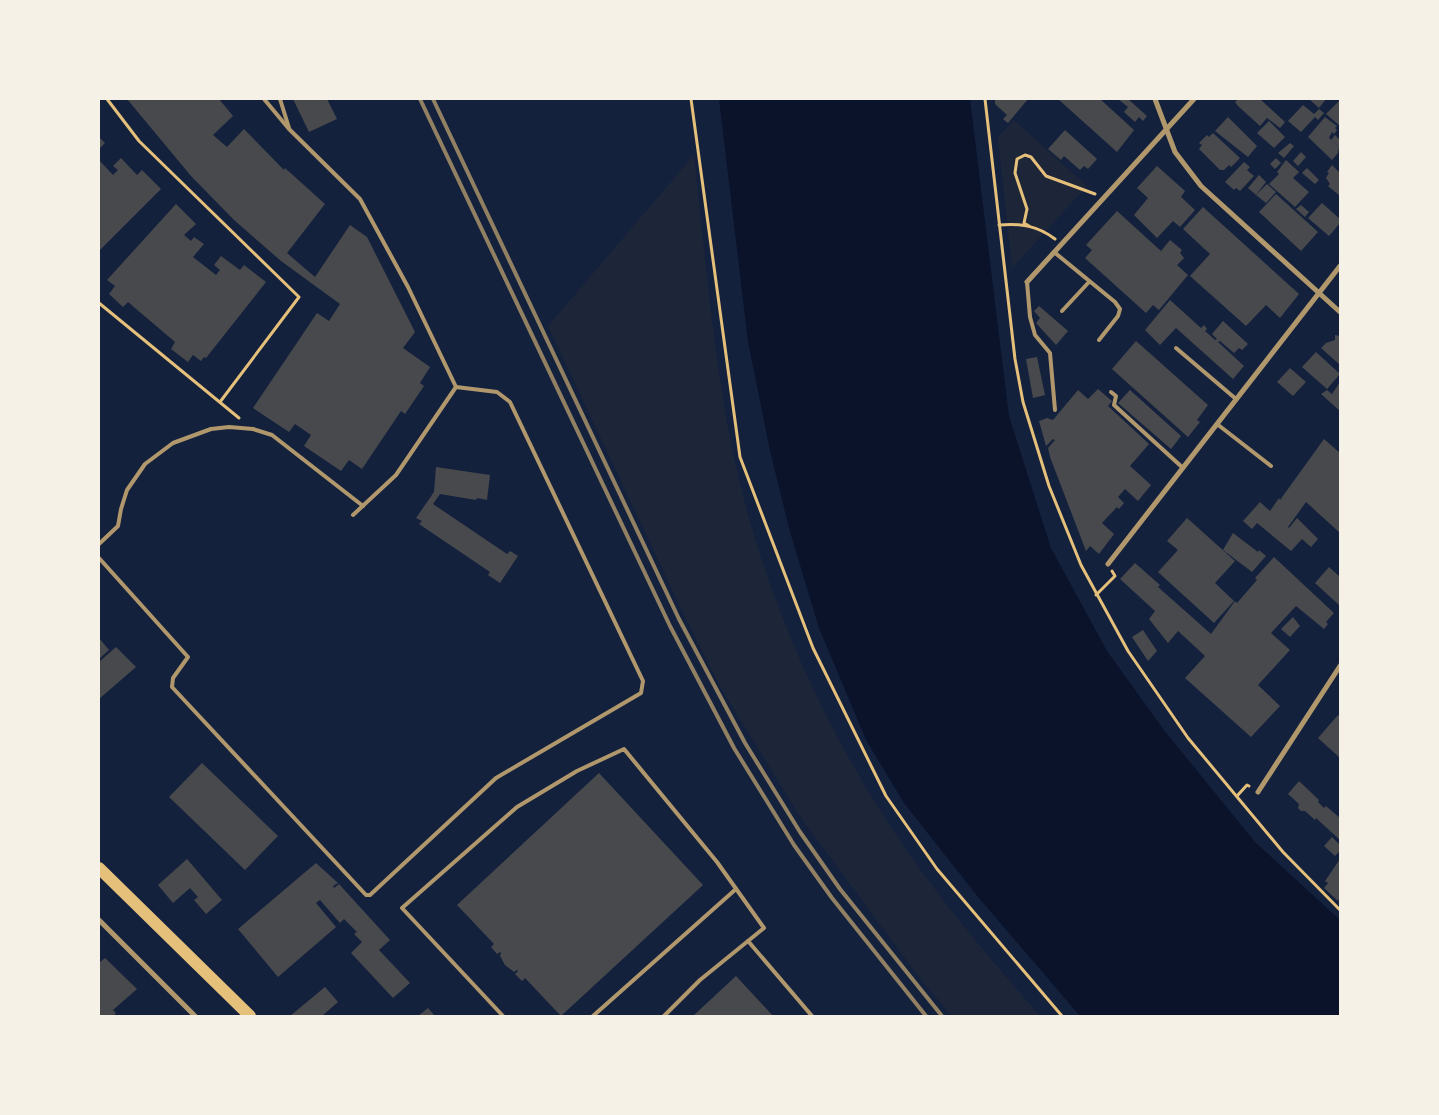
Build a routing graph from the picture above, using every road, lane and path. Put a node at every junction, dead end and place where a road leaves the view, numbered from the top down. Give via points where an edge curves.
1 (107, 99) edge
2 (264, 99) edge
3 (280, 99) edge
4 (691, 99) edge
5 (985, 99) edge
6 (1154, 99) edge
7 (1194, 99) edge
8 (290, 129) junction
9 (1166, 130) junction
10 (1105, 197) junction
11 (999, 225) junction
12 (1029, 226) junction
13 (1062, 244) junction
14 (1054, 252) junction
15 (1340, 266) edge
16 (1027, 282) joint
17 (1089, 282) junction
18 (1319, 293) junction
19 (99, 303) edge
20 (1062, 312) dead end
21 (1340, 312) edge
22 (1098, 340) dead end
23 (1176, 348) dead end
24 (456, 387) junction
25 (1111, 392) dead end
26 (1236, 400) junction
27 (220, 402) junction
28 (1054, 410) dead end
29 (1217, 424) junction
30 (253, 429) junction
31 (1271, 466) dead end
32 (1183, 468) junction
33 (363, 506) junction
34 (353, 515) dead end
35 (99, 544) edge
36 (99, 558) edge
37 (1108, 564) joint
38 (1096, 595) junction
39 (1340, 666) edge
40 (1258, 792) dead end
41 (99, 868) edge
42 (736, 889) junction
43 (1340, 910) edge
44 (99, 920) edge
45 (748, 941) junction
46 (195, 1016) edge
47 (250, 1016) edge
48 (503, 1016) edge
49 (593, 1016) edge
50 (664, 1016) edge
51 (812, 1016) edge
52 (1062, 1016) edge

1 - 27 path via 139,141 299,297
2 - 8 lane
3 - 8 lane
4 - 52 path via 740,457 813,648 886,796 937,869
5 - 11 path
6 - 9 street
7 - 9 street
8 - 24 lane via 360,199 408,287
9 - 10 street
9 - 18 street via 1175,152 1202,186
10 - 12 path via 1046,176 1031,157 1025,155 1017,159 1015,173 1027,209 1024,223
10 - 13 street
11 - 12 path
11 - 38 path via 1015,360 1033,439 1064,527
12 - 13 path via 1042,229
13 - 14 street
14 - 16 street
14 - 17 lane
15 - 18 street
16 - 28 lane via 1035,335 1050,353
17 - 20 lane
17 - 22 lane via 1116,302 1120,309
18 - 21 street
18 - 26 street
19 - 27 path
23 - 26 lane
24 - 33 lane via 396,475
24 - 36 lane via 497,392 510,402 643,681 641,693 496,778 370,894 366,894 172,687 173,678 188,657
25 - 32 lane via 1116,396 1114,406
26 - 29 street
27 - 30 path
29 - 31 lane
29 - 32 street
30 - 33 lane via 272,435
30 - 35 lane via 210,429 183,438 157,453 130,486 120,508 118,526
32 - 37 street
33 - 34 lane
37 - 38 path via 1115,576
38 - 43 path via 1128,651 1188,738 1284,852
39 - 40 street
41 - 47 main road
42 - 45 lane via 764,928
42 - 48 lane via 624,749 577,771 517,807 402,908
42 - 49 lane
44 - 46 street
45 - 50 lane via 700,980
45 - 51 lane

